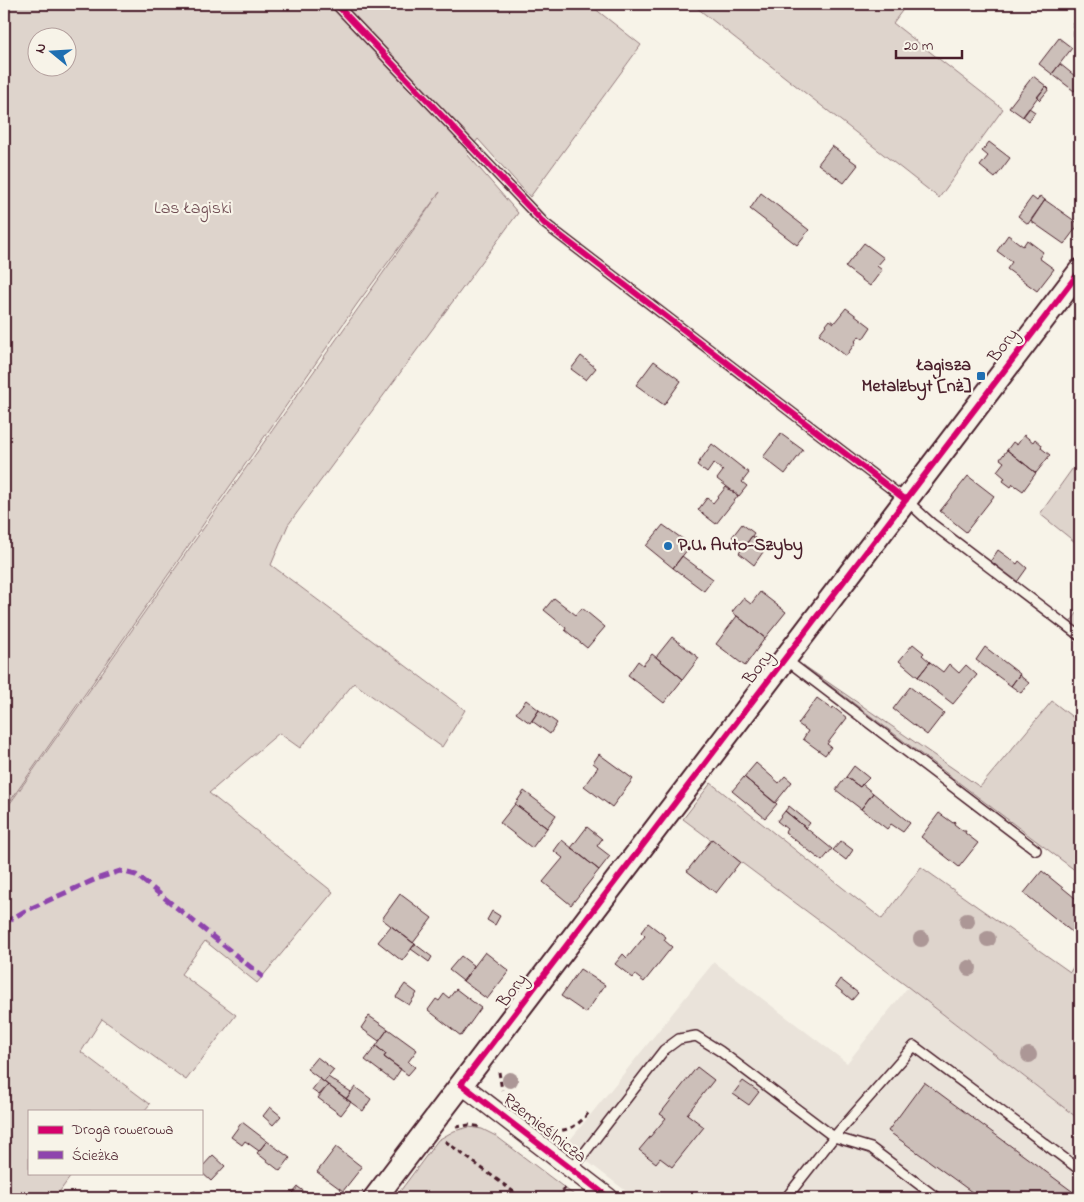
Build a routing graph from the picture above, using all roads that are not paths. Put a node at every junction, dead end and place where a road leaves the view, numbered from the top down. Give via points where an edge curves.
1 (336, 4) edge
2 (1080, 272) edge
3 (906, 500) junction
4 (1080, 636) edge
5 (785, 659) junction
6 (1036, 850) dead end
7 (461, 1084) junction
8 (834, 1137) junction
9 (1080, 1170) edge
10 (569, 1178) junction
11 (375, 1198) edge
12 (609, 1198) edge
13 (786, 1198) edge
14 (937, 1198) edge

1 - 3 lane via 544,223
2 - 3 street, Bory
3 - 4 lane via 931,523
3 - 5 street, Bory
5 - 6 lane
5 - 7 street, Bory
7 - 10 street, Rzemieślnicza
7 - 11 street, Bory
8 - 9 lane via 914,1046
8 - 10 lane via 696,1036 679,1040 664,1050
8 - 13 lane
8 - 14 lane via 871,1148
10 - 12 street, Rzemieślnicza

